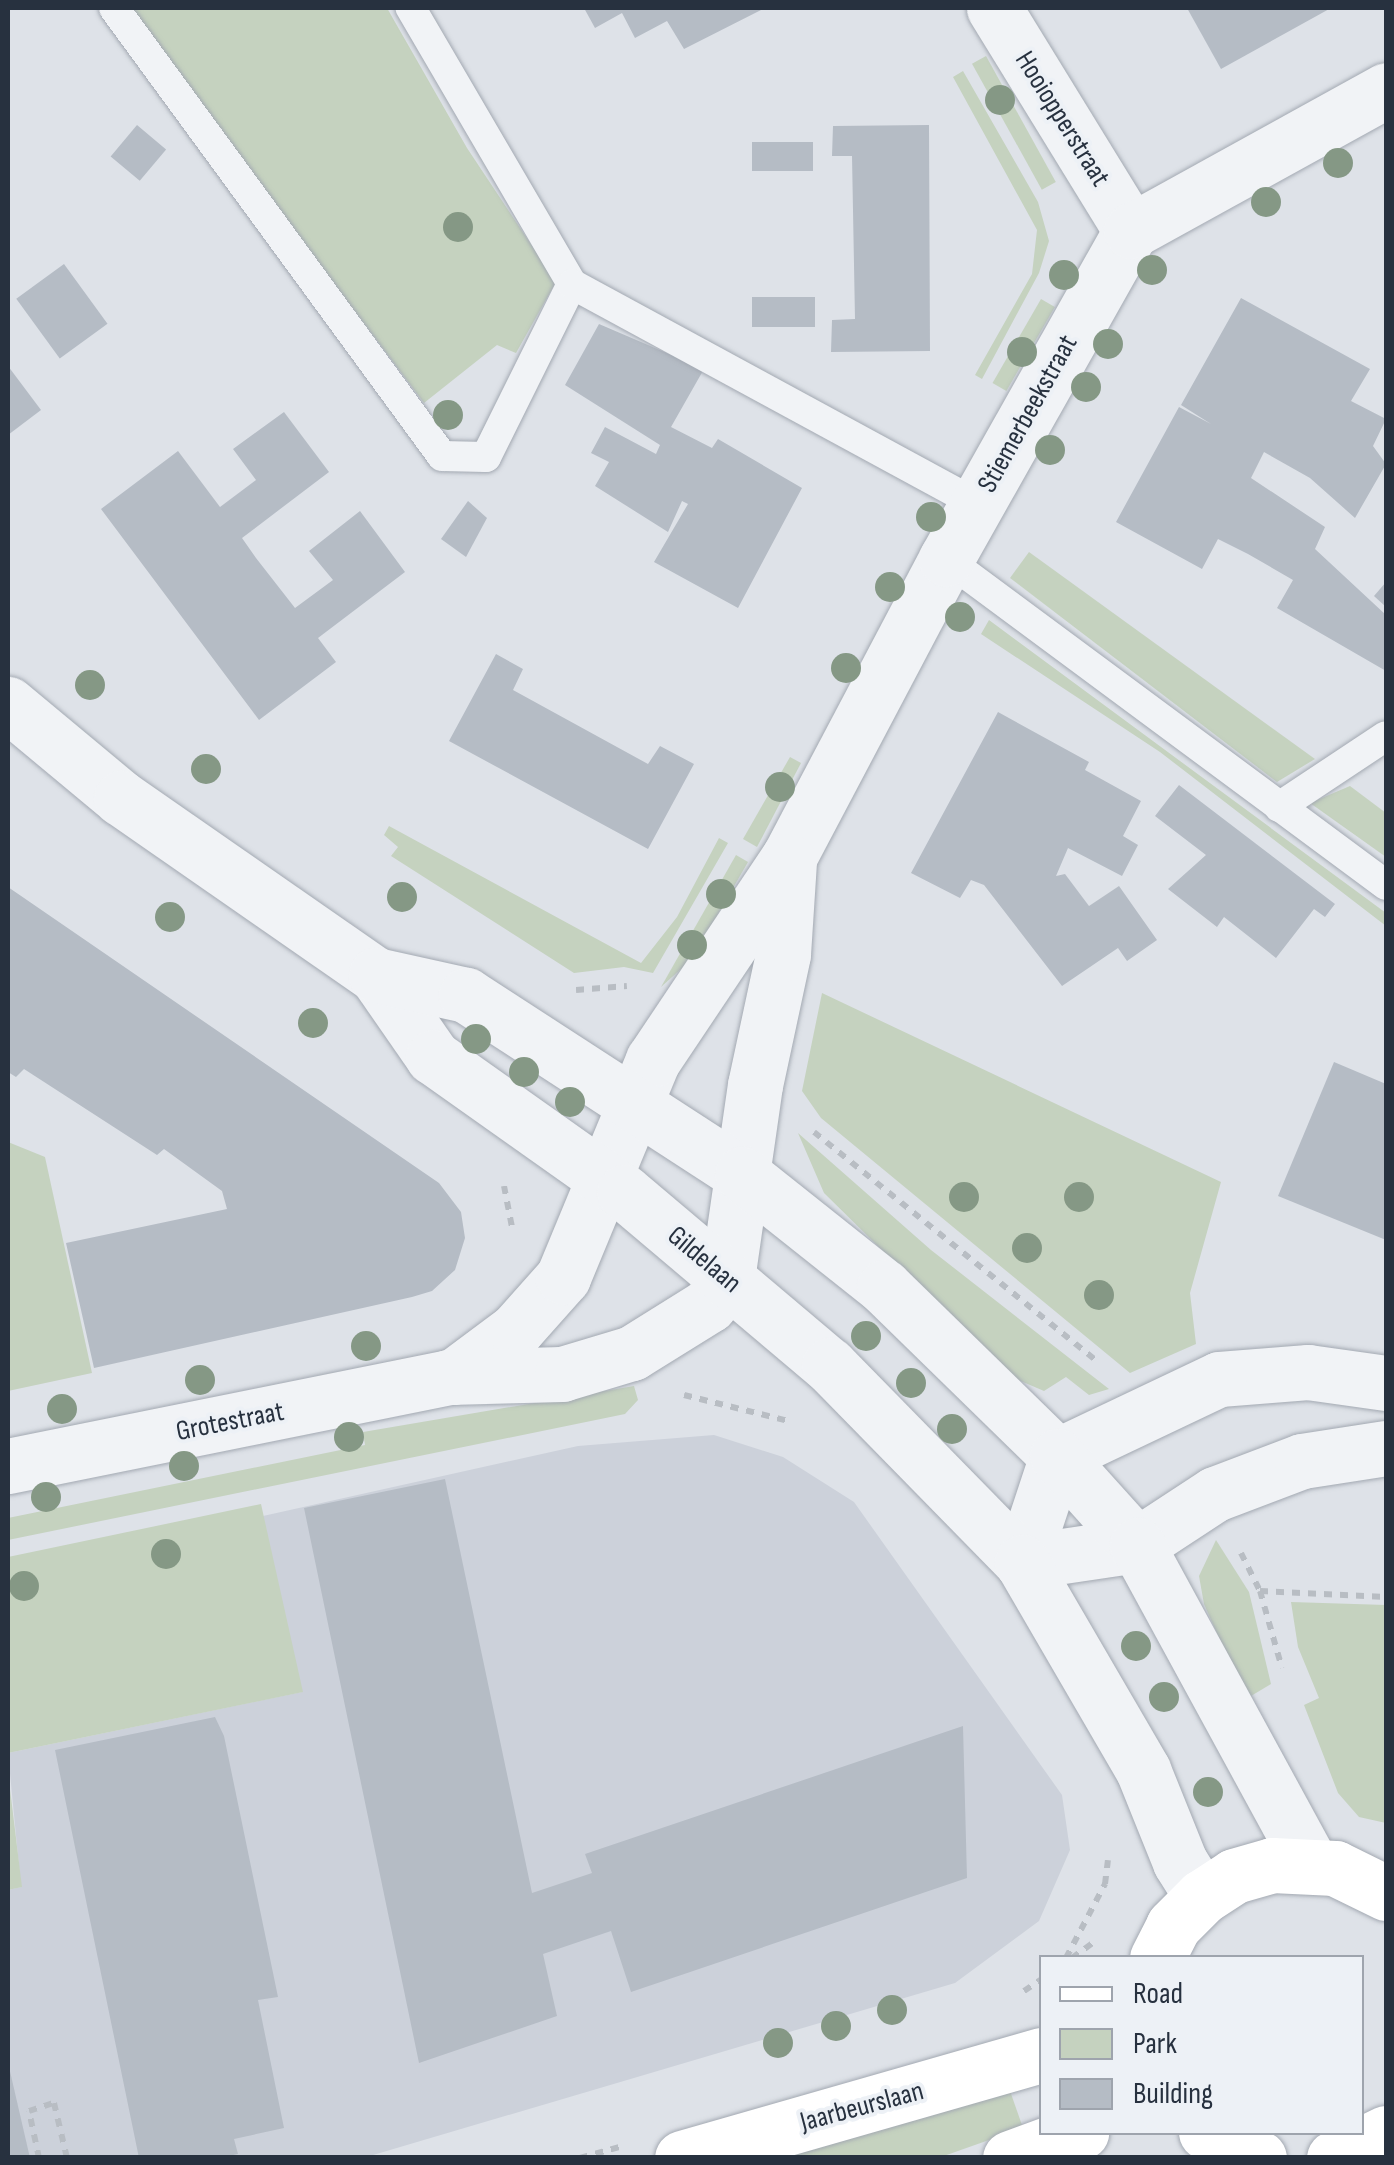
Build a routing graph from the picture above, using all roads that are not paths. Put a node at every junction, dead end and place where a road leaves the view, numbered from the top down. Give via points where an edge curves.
1 (114, 8) edge
2 (411, 8) edge
3 (994, 8) edge
4 (1386, 90) edge
5 (1130, 231) junction
6 (572, 284) junction
7 (977, 504) junction
8 (946, 559) junction
9 (8, 704) edge
10 (1386, 736) edge
11 (1279, 806) junction
12 (789, 857) junction
13 (1386, 886) edge
14 (376, 975) junction
15 (635, 1102) junction
16 (742, 1174) junction
17 (605, 1178) junction
18 (727, 1279) junction
19 (453, 1377) junction
20 (1386, 1384) edge
21 (1386, 1448) edge
22 (1057, 1456) junction
23 (8, 1466) edge
24 (1136, 1545) junction
25 (1022, 1562) junction
26 (1310, 1864) junction
27 (1386, 1893) edge
28 (1202, 1896) junction
29 (1158, 1955) edge
30 (1039, 2057) edge
31 (1386, 2134) edge
32 (1072, 2135) edge
33 (1212, 2135) edge
34 (682, 2158) edge
35 (1010, 2158) edge
36 (1260, 2158) edge
37 (1334, 2158) edge

1 - 6 lane via 442,456 486,456
2 - 6 lane
3 - 5 street, Hooiopperstraat
4 - 5 street
5 - 7 street, Stiemerbeekstraat
6 - 7 lane
7 - 8 street, Stiemerbeekstraat
8 - 11 lane
8 - 12 street, Stiemerbeekstraat
9 - 14 street, Gildelaan via 121,798
10 - 11 lane
11 - 13 lane
12 - 15 street, Stiemerbeekstraat via 653,1060
12 - 16 street, Stiemerbeekstraat via 783,954
14 - 15 street, Gildelaan via 466,996
14 - 17 street, Gildelaan via 433,1058
15 - 16 street, Gildelaan
15 - 17 street, Grotestraat
16 - 18 street
16 - 22 street, Gildelaan via 884,1286
17 - 18 street, Gildelaan
17 - 19 street, Grotestraat via 563,1277 516,1330
18 - 19 street, Grotestraat via 709,1304 632,1353 562,1374
18 - 25 street, Gildelaan via 829,1365
19 - 23 street, Grotestraat
20 - 22 street via 1308,1372 1220,1379
21 - 24 street via 1302,1460 1215,1494
22 - 24 street, Gildelaan
22 - 25 street
24 - 25 street
24 - 26 street, Gildelaan
25 - 28 street, Gildelaan via 1143,1770 1180,1862
26 - 27 main road via 1358,1875
26 - 28 main road via 1272,1864
28 - 29 main road via 1173,1926
30 - 34 main road, Jaarbeurslaan
31 - 37 main road
32 - 35 main road
33 - 36 main road

